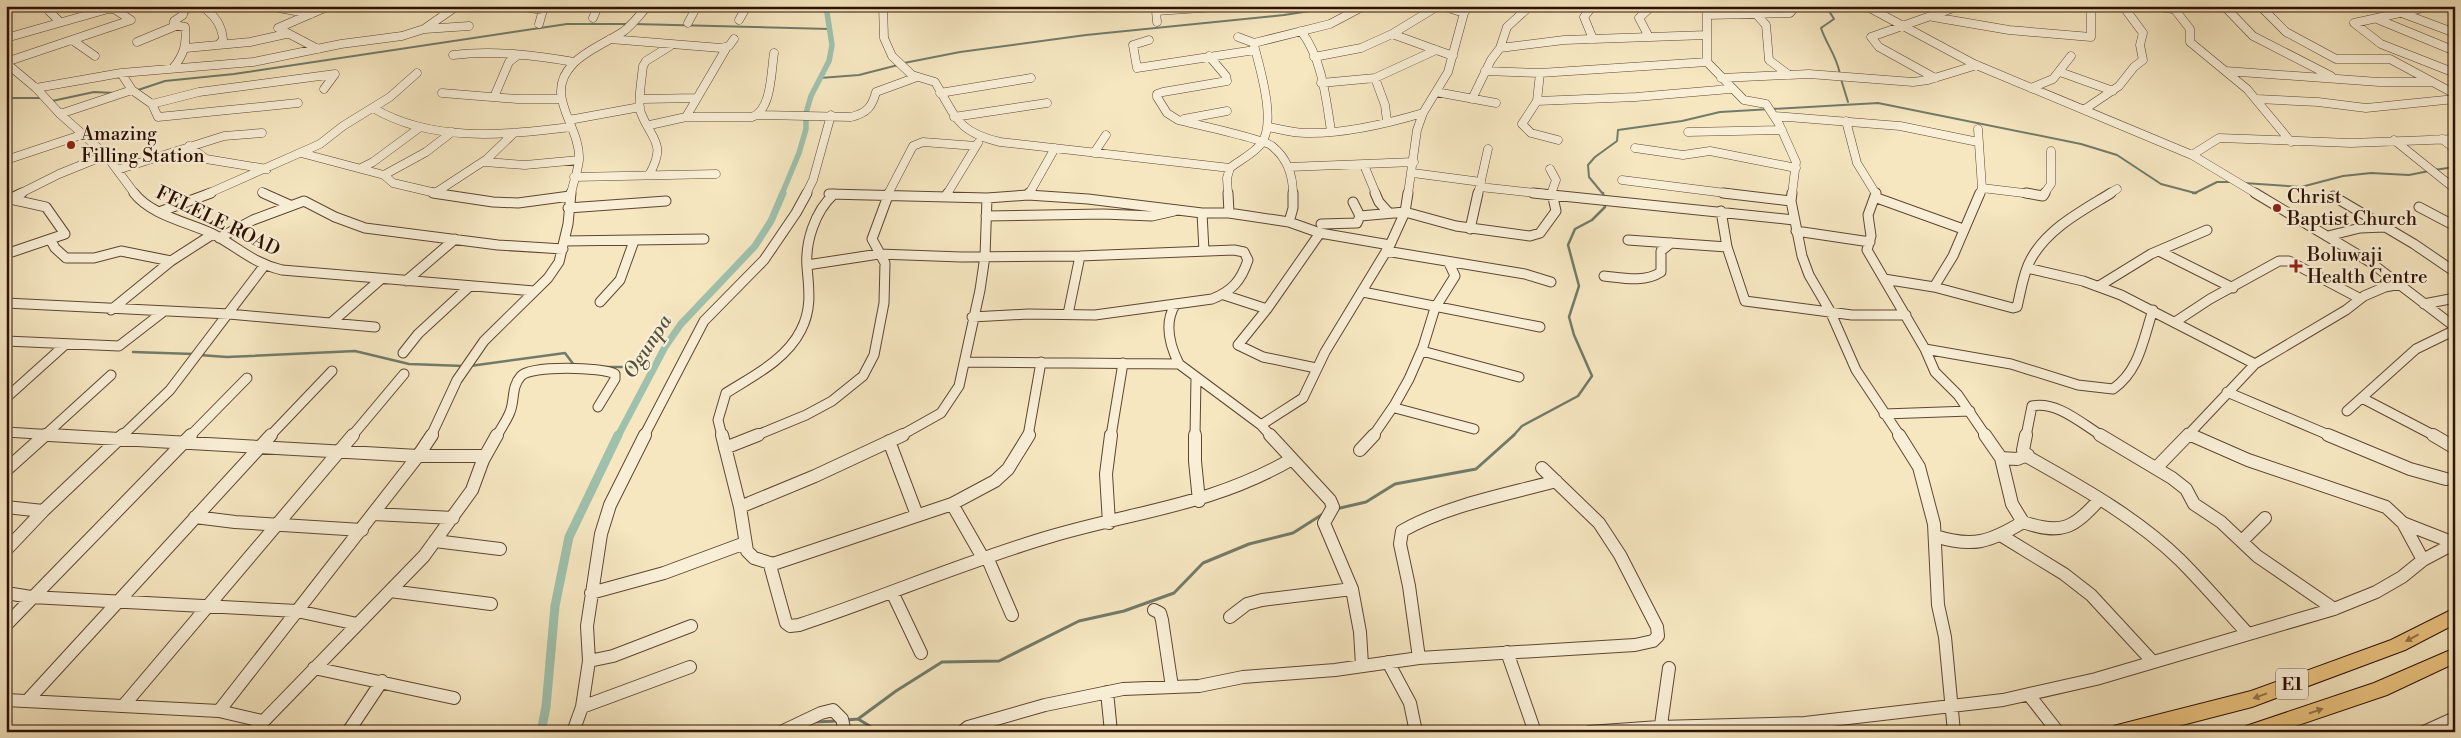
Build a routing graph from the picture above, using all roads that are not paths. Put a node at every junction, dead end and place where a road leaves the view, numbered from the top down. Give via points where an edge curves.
1 (53, 6) edge
2 (193, 6) edge
3 (201, 6) edge
4 (329, 6) edge
5 (429, 6) edge
6 (457, 6) edge
7 (517, 6) edge
8 (598, 6) edge
9 (747, 6) edge
10 (883, 6) edge
11 (1231, 6) edge
12 (1364, 6) edge
13 (1438, 6) edge
14 (1442, 6) edge
15 (1530, 6) edge
16 (1593, 6) edge
17 (1652, 6) edge
18 (1708, 6) edge
19 (1796, 6) edge
20 (1866, 6) edge
21 (1959, 6) edge
22 (2091, 6) edge
23 (2123, 6) edge
24 (2150, 6) edge
25 (2224, 6) edge
26 (2260, 6) edge
27 (2383, 6) edge
28 (2432, 6) edge
29 (647, 7) edge
30 (697, 7) edge
31 (279, 8) dead end
32 (1156, 8) edge
33 (1184, 8) edge
34 (2173, 8) edge
35 (1467, 10) edge
36 (449, 11) junction
37 (312, 14) junction
38 (2400, 14) junction
39 (1707, 15) junction
40 (1757, 15) junction
41 (1933, 17) junction
42 (593, 18) dead end
43 (2376, 19) junction
44 (739, 20) dead end
45 (59, 21) junction
46 (1157, 22) dead end
47 (688, 23) dead end
48 (539, 24) dead end
49 (178, 25) junction
50 (469, 26) dead end
51 (1904, 27) junction
52 (424, 28) junction
53 (1301, 31) junction
54 (2455, 33) edge
55 (286, 34) junction
56 (1392, 34) junction
57 (1708, 35) junction
58 (1238, 37) dead end
59 (1649, 37) junction
60 (6, 38) edge
61 (734, 38) dead end
62 (610, 39) junction
63 (1593, 39) junction
64 (72, 40) junction
65 (1149, 40) dead end
66 (137, 42) dead end
67 (218, 45) junction
68 (670, 46) junction
69 (727, 47) junction
70 (1255, 47) junction
71 (186, 48) junction
72 (1500, 48) junction
73 (318, 49) junction
74 (1436, 50) junction
75 (2455, 51) edge
76 (774, 53) dead end
77 (453, 55) dead end
78 (95, 56) dead end
79 (518, 56) junction
80 (1209, 56) junction
81 (1453, 56) junction
82 (2071, 56) dead end
83 (1314, 57) junction
84 (6, 62) edge
85 (574, 62) junction
86 (1707, 62) junction
87 (1977, 65) junction
88 (173, 68) junction
89 (1485, 71) junction
90 (2226, 71) junction
91 (2060, 72) junction
92 (121, 73) junction
93 (417, 73) dead end
94 (1540, 73) junction
95 (2455, 73) edge
96 (1789, 75) junction
97 (917, 77) junction
98 (1031, 78) dead end
99 (1375, 78) junction
100 (1721, 78) junction
101 (1935, 78) junction
102 (2334, 78) junction
103 (2434, 82) junction
104 (1321, 83) junction
105 (36, 88) junction
106 (1730, 88) junction
107 (2031, 88) junction
108 (324, 89) dead end
109 (132, 90) junction
110 (2113, 91) junction
111 (442, 92) dead end
112 (1436, 92) junction
113 (940, 93) junction
114 (2455, 94) edge
115 (494, 97) junction
116 (561, 98) junction
117 (697, 98) junction
118 (1472, 99) junction
119 (2257, 99) junction
120 (2455, 99) edge
121 (1537, 101) junction
122 (298, 102) dead end
123 (641, 103) junction
124 (1047, 103) dead end
125 (1496, 103) dead end
126 (152, 104) junction
127 (373, 108) junction
128 (2084, 110) junction
129 (1771, 111) junction
130 (1227, 112) dead end
131 (1423, 113) junction
132 (60, 114) junction
133 (758, 115) junction
134 (828, 115) junction
135 (686, 117) junction
136 (954, 117) junction
137 (1178, 120) junction
138 (1387, 121) junction
139 (1846, 121) junction
140 (570, 124) junction
141 (650, 125) junction
142 (1268, 127) junction
143 (419, 128) junction
144 (1978, 129) dead end
145 (1782, 130) junction
146 (1331, 131) junction
147 (452, 132) junction
148 (1688, 132) dead end
149 (262, 133) dead end
150 (514, 133) junction
151 (84, 134) junction
152 (1106, 135) dead end
153 (2442, 139) junction
154 (2455, 139) edge
155 (1558, 140) dead end
156 (2394, 140) junction
157 (979, 142) junction
158 (1978, 142) junction
159 (2291, 142) junction
160 (1262, 143) junction
161 (189, 146) junction
162 (6, 148) edge
163 (1055, 148) junction
164 (1636, 148) dead end
165 (1488, 149) dead end
166 (2455, 149) edge
167 (2051, 151) dead end
168 (302, 153) junction
169 (1094, 153) junction
170 (2192, 155) junction
171 (106, 156) junction
172 (10, 158) edge
173 (579, 160) junction
174 (485, 162) junction
175 (1414, 162) junction
176 (1364, 165) junction
177 (1289, 167) junction
178 (360, 168) junction
179 (1230, 168) junction
180 (1796, 168) junction
181 (267, 169) junction
182 (1550, 169) dead end
183 (116, 170) junction
184 (1413, 173) junction
185 (716, 174) dead end
186 (384, 175) junction
187 (649, 175) junction
188 (574, 177) junction
189 (1622, 180) dead end
190 (1480, 185) junction
191 (1982, 188) junction
192 (2117, 189) dead end
193 (2455, 189) edge
194 (262, 192) dead end
195 (434, 193) junction
196 (823, 194) dead end
197 (834, 194) junction
198 (890, 194) junction
199 (1028, 195) junction
200 (1551, 195) junction
201 (570, 196) junction
202 (946, 196) junction
203 (2333, 196) dead end
204 (987, 198) junction
205 (1877, 198) junction
206 (8, 200) edge
207 (666, 201) dead end
208 (1791, 201) junction
209 (1353, 202) dead end
210 (290, 205) junction
211 (2419, 207) dead end
212 (568, 208) junction
213 (1187, 210) junction
214 (1721, 211) junction
215 (159, 212) junction
216 (1388, 212) junction
217 (1405, 212) junction
218 (1202, 213) junction
219 (1229, 213) junction
220 (986, 216) junction
221 (1360, 216) junction
222 (1794, 220) junction
223 (1289, 222) junction
224 (2385, 226) junction
225 (2455, 226) edge
226 (1320, 228) junction
227 (1470, 229) junction
228 (1963, 229) junction
229 (2207, 230) dead end
230 (1796, 231) junction
231 (216, 236) junction
232 (2328, 236) junction
233 (50, 239) junction
234 (455, 239) junction
235 (704, 239) dead end
236 (1628, 240) dead end
237 (634, 241) junction
238 (1870, 242) junction
239 (1670, 244) junction
240 (564, 245) junction
241 (1727, 247) junction
242 (1388, 248) junction
243 (1204, 251) junction
244 (2159, 251) junction
245 (6, 254) edge
246 (879, 254) junction
247 (985, 256) junction
248 (1080, 256) junction
249 (171, 261) junction
250 (1450, 263) junction
251 (808, 265) junction
252 (264, 266) junction
253 (2027, 268) junction
254 (2455, 272) edge
255 (1604, 276) dead end
256 (381, 279) junction
257 (1884, 279) junction
258 (406, 281) junction
259 (1551, 282) dead end
260 (2400, 284) junction
261 (470, 286) junction
262 (2099, 286) junction
263 (1934, 287) junction
264 (2233, 288) junction
265 (534, 292) junction
266 (1364, 292) junction
267 (1224, 295) junction
268 (2359, 298) junction
269 (2455, 298) edge
270 (6, 302) edge
271 (600, 302) dead end
272 (18, 303) junction
273 (2424, 304) junction
274 (1175, 305) junction
275 (1436, 307) junction
276 (1267, 309) junction
277 (111, 310) junction
278 (2153, 310) junction
279 (1830, 311) junction
280 (6, 312) edge
281 (163, 312) junction
282 (229, 314) junction
283 (1068, 314) junction
284 (1906, 315) junction
285 (972, 317) junction
286 (332, 322) junction
287 (2175, 322) junction
288 (375, 327) dead end
289 (1540, 327) dead end
290 (2455, 328) edge
291 (6, 341) edge
292 (66, 344) junction
293 (1925, 349) junction
294 (1422, 351) junction
295 (403, 353) dead end
296 (965, 362) junction
297 (1041, 362) junction
298 (1123, 363) junction
299 (1179, 364) junction
300 (2255, 364) junction
301 (1316, 368) junction
302 (332, 371) dead end
303 (404, 374) dead end
304 (111, 375) dead end
305 (1196, 377) junction
306 (1519, 377) dead end
307 (247, 378) dead end
308 (2227, 392) junction
309 (6, 398) edge
310 (2362, 398) junction
311 (598, 406) dead end
312 (1395, 408) junction
313 (1970, 411) junction
314 (2347, 411) dead end
315 (1884, 414) junction
316 (1261, 425) junction
317 (1474, 429) dead end
318 (6, 432) edge
319 (2188, 433) junction
320 (47, 435) junction
321 (119, 440) junction
322 (889, 441) junction
323 (184, 442) junction
324 (261, 445) junction
325 (725, 448) junction
326 (2455, 448) edge
327 (338, 450) junction
328 (1360, 450) dead end
329 (2028, 455) junction
330 (418, 456) junction
331 (485, 456) junction
332 (2001, 458) junction
333 (1292, 459) junction
334 (1542, 468) dead end
335 (2156, 468) junction
336 (6, 470) edge
337 (2446, 479) dead end
338 (1556, 481) junction
339 (2100, 499) junction
340 (1199, 500) junction
341 (952, 504) junction
342 (6, 507) edge
343 (740, 507) junction
344 (43, 511) junction
345 (374, 514) junction
346 (917, 515) junction
347 (195, 517) junction
348 (453, 518) junction
349 (2265, 518) dead end
350 (2024, 522) junction
351 (2403, 522) junction
352 (1109, 523) junction
353 (276, 524) junction
354 (362, 530) junction
355 (1935, 536) junction
356 (2002, 536) junction
357 (435, 540) junction
358 (2242, 541) junction
359 (2454, 543) edge
360 (745, 544) junction
361 (500, 549) dead end
362 (6, 550) edge
363 (985, 557) junction
364 (2423, 560) junction
365 (773, 564) junction
366 (1352, 589) junction
367 (390, 591) junction
368 (892, 592) junction
369 (6, 593) edge
370 (591, 593) junction
371 (32, 597) junction
372 (119, 602) junction
373 (491, 604) dead end
374 (209, 607) junction
375 (2334, 609) junction
376 (1154, 610) dead end
377 (296, 611) junction
378 (1012, 615) dead end
379 (2455, 616) edge
380 (1230, 617) dead end
381 (357, 624) junction
382 (6, 625) edge
383 (691, 626) dead end
384 (2248, 634) junction
385 (1507, 652) junction
386 (922, 653) dead end
387 (2455, 655) edge
388 (1420, 658) junction
389 (589, 662) junction
390 (1388, 662) junction
391 (2152, 662) junction
392 (1362, 665) junction
393 (690, 667) dead end
394 (314, 668) junction
395 (1670, 668) dead end
396 (382, 681) junction
397 (1172, 687) junction
398 (1107, 692) junction
399 (2029, 695) junction
400 (454, 698) dead end
401 (6, 700) edge
402 (27, 702) junction
403 (124, 704) junction
404 (582, 707) junction
405 (1952, 707) junction
406 (219, 710) junction
407 (2455, 718) edge
408 (262, 721) junction
409 (1660, 729) edge
410 (2263, 730) edge
411 (2432, 730) edge
412 (253, 732) edge
413 (349, 732) edge
414 (574, 732) edge
415 (780, 732) edge
416 (845, 732) edge
417 (962, 732) edge
418 (1111, 732) edge
419 (1416, 732) edge
420 (1535, 732) edge
421 (1589, 732) edge
422 (1954, 732) edge
423 (2058, 732) edge
424 (2121, 732) edge

1 - 45 street via 49,12
2 - 49 street via 176,19 174,24
3 - 67 street via 212,13 221,29 223,40
4 - 37 street
5 - 36 street
6 - 36 street
7 - 48 street via 543,10
8 - 42 street
9 - 44 street
10 - 97 street via 886,46 906,71
11 - 33 street
12 - 53 street via 1330,24
13 - 56 street
14 - 35 street
15 - 72 street via 1507,27
16 - 63 street via 1584,17
17 - 59 street via 1640,18
18 - 39 street
19 - 40 street via 1790,13
20 - 51 street
21 - 41 street
22 - 41 street via 2091,37 2009,30
23 - 110 street via 2143,33 2140,46 2143,60
24 - 34 street
25 - 102 street via 2253,36
26 - 103 street via 2286,32 2336,59 2387,58
27 - 38 street
28 - 38 street
29 - 30 street
29 - 62 street via 630,26
30 - 47 street
31 - 37 street
32 - 33 street
32 - 46 street
34 - 90 street via 2190,29 2190,42
35 - 81 street
36 - 52 street
37 - 55 street via 281,25 279,30
38 - 43 street
38 - 54 street
39 - 40 street
39 - 57 street
40 - 96 street via 1766,25 1769,60
41 - 51 street
43 - 75 street
43 - 95 street via 2354,23 2381,44
45 - 60 street
45 - 64 street via 111,8 132,20
49 - 66 street
49 - 71 street via 185,26
50 - 52 street
51 - 87 street
51 - 101 street via 1876,34 1872,39 1879,48
52 - 73 street via 402,36
53 - 70 street via 1275,36
53 - 83 street via 1308,39
55 - 67 street
55 - 73 street
56 - 74 street
56 - 83 street via 1351,52
57 - 59 street
57 - 86 street via 1705,48
58 - 70 street
59 - 63 street
61 - 69 street
62 - 68 street
62 - 85 street
63 - 72 street
64 - 78 street
64 - 84 street
65 - 80 street via 1132,46 1137,68
67 - 71 street
68 - 69 street
68 - 123 street via 644,64
69 - 117 street
70 - 80 street
70 - 142 street
71 - 88 street
72 - 89 street
73 - 88 street via 253,62
74 - 81 street
74 - 99 street
76 - 133 street via 766,102
77 - 79 street via 477,52
79 - 85 street
79 - 115 street via 509,62
80 - 137 street via 1227,81 1156,96 1162,108
81 - 112 street
82 - 91 street
83 - 104 street
84 - 105 street, FELELE ROAD
85 - 116 street via 560,81
86 - 94 street
86 - 100 street
87 - 101 street
87 - 107 street
88 - 92 street
89 - 94 street
89 - 118 street
90 - 102 street
90 - 119 street
91 - 107 street via 2053,79
91 - 110 street
92 - 105 street
92 - 109 street
93 - 127 street
94 - 121 street
96 - 100 street
96 - 101 street via 1831,74 1912,82
97 - 113 street via 935,82
97 - 134 street via 876,92 872,106 863,114 851,117
98 - 113 street
99 - 104 street
99 - 138 street
100 - 106 street
102 - 103 street
103 - 114 street
104 - 146 street
105 - 132 street, FELELE ROAD
106 - 121 street via 1636,97
106 - 129 street via 1744,100
107 - 128 street
108 - 126 street via 335,74 199,92
109 - 126 street
109 - 132 street
110 - 128 street
111 - 115 street
112 - 118 street
112 - 131 street
113 - 136 street
115 - 116 street
116 - 140 street
117 - 123 street
117 - 135 street
118 - 125 street
119 - 120 street via 2366,108
119 - 159 street
121 - 155 street via 1522,124 1531,133
122 - 126 street via 162,117 156,116
123 - 140 street
123 - 141 street via 640,112
124 - 136 street
127 - 143 street via 402,124
127 - 168 street
128 - 170 street
129 - 139 street
129 - 145 street
130 - 137 street
131 - 138 street
131 - 175 street via 1415,136
132 - 151 street, FELELE ROAD
133 - 134 street
133 - 135 street
134 - 370 street via 830,126 813,180 796,213 764,260 704,321 674,375 610,505 601,534
135 - 141 street
136 - 157 street
137 - 160 street
138 - 146 street
139 - 158 street via 1900,126
139 - 205 street via 1858,163
140 - 150 street
140 - 173 street
141 - 187 street via 659,152
142 - 146 street via 1305,133
142 - 160 street
143 - 147 street
143 - 178 street
144 - 158 street
145 - 148 street
145 - 180 street via 1794,154
147 - 150 street
147 - 186 street via 426,152
149 - 161 street via 224,136
150 - 174 street
151 - 171 street, FELELE ROAD
151 - 172 street
152 - 169 street
153 - 154 street
153 - 156 street
153 - 166 street
156 - 159 street
156 - 193 street
157 - 163 street
157 - 198 street via 923,142 913,146
157 - 202 street
158 - 191 street
159 - 170 street via 2219,138
160 - 177 street via 1271,145
160 - 179 street
161 - 181 street via 206,159
161 - 183 street
162 - 172 street
163 - 169 street
163 - 199 street
164 - 180 street via 1683,155 1710,151
165 - 190 street
167 - 191 street via 2051,184 2043,196
168 - 178 street
168 - 181 street
169 - 179 street
170 - 232 street
171 - 183 street, FELELE ROAD
171 - 206 street via 59,174
173 - 174 street via 525,165
173 - 188 street
174 - 195 street
175 - 176 street
175 - 184 street
176 - 177 street
176 - 216 street via 1379,202
177 - 223 street via 1294,193
178 - 186 street
179 - 219 street via 1227,178
180 - 208 street
181 - 215 street
182 - 200 street via 1556,180
183 - 215 street, FELELE ROAD via 142,202
184 - 190 street
184 - 217 street
185 - 187 street
186 - 195 street via 393,183
187 - 188 street
188 - 201 street
189 - 208 street
190 - 200 street
190 - 227 street
191 - 228 street
192 - 253 street via 2048,238
194 - 210 street
195 - 201 street via 508,203
196 - 197 street
197 - 198 street
197 - 251 street via 818,216
198 - 202 street
198 - 246 street via 878,213 872,239
199 - 204 street
199 - 213 street
200 - 214 street
200 - 227 street via 1556,211 1537,235
201 - 212 street
202 - 204 street
203 - 224 street
204 - 220 street
205 - 228 street
205 - 238 street via 1868,214
206 - 233 street via 50,210 65,234
207 - 212 street
208 - 222 street
209 - 221 street
210 - 231 street
210 - 234 street via 308,202 365,228
211 - 225 street
212 - 240 street
213 - 218 street
213 - 220 street via 1152,216
214 - 222 street
214 - 241 street
215 - 231 street, FELELE ROAD
216 - 217 street
216 - 221 street
217 - 227 street
217 - 242 street
218 - 219 street
218 - 243 street
219 - 223 street
220 - 247 street
221 - 226 street via 1357,222
222 - 230 street
223 - 226 street
224 - 232 street
224 - 254 street
226 - 242 street
226 - 276 street
228 - 263 street via 1953,256
229 - 244 street
230 - 238 street
230 - 279 street via 1810,275
231 - 249 street
231 - 252 street, FELELE ROAD
232 - 260 street
233 - 245 street
233 - 249 street via 66,258 94,258 121,251
234 - 240 street via 498,245
234 - 258 street
235 - 237 street
236 - 239 street
237 - 240 street
237 - 271 street via 620,280
238 - 257 street via 1867,250
239 - 241 street
239 - 255 street via 1661,250 1661,272 1656,276
240 - 265 street via 559,262
241 - 279 street via 1744,301
242 - 250 street
242 - 266 street
243 - 248 street
243 - 267 street via 1240,250 1247,254 1242,280
244 - 262 street
244 - 264 street
246 - 247 street
246 - 251 street
246 - 325 street via 885,263 884,303 874,355 863,376 832,401 806,415
247 - 248 street
247 - 285 street
248 - 283 street
249 - 277 street
250 - 259 street via 1525,274
250 - 275 street via 1455,276
251 - 325 street via 810,291 797,338 776,360 726,393 718,420
252 - 256 street, FELELE ROAD
252 - 282 street
253 - 262 street
253 - 263 street via 2017,306 2013,308
256 - 258 street, FELELE ROAD
256 - 286 street
257 - 263 street
257 - 284 street
258 - 261 street, FELELE ROAD
260 - 268 street
260 - 273 street
261 - 265 street, FELELE ROAD
261 - 295 street via 418,334
262 - 278 street
264 - 268 street via 2276,262 2285,261
264 - 287 street
265 - 330 street via 484,341 466,366 436,428
266 - 275 street
266 - 301 street
267 - 274 street
267 - 276 street
268 - 300 street via 2346,310
269 - 273 street
270 - 272 street
272 - 277 street
272 - 280 street
273 - 290 street
274 - 283 street via 1095,315
274 - 299 street via 1170,310 1169,328
275 - 289 street
275 - 294 street
276 - 301 street via 1239,340 1241,349
277 - 281 street
278 - 287 street
278 - 293 street via 2137,361 2127,379 2113,389 2078,385 2011,364
279 - 284 street via 1852,315
279 - 315 street via 1856,370
281 - 282 street
281 - 292 street via 119,346
282 - 286 street
282 - 321 street via 170,390
283 - 285 street
284 - 293 street
285 - 296 street
286 - 288 street
287 - 300 street
290 - 310 street via 2416,350
291 - 292 street
292 - 309 street
293 - 313 street via 1935,372
294 - 306 street
294 - 312 street
296 - 297 street
296 - 322 street via 959,386 940,413
297 - 298 street
297 - 341 street via 1030,432 1022,448 995,481
298 - 299 street
298 - 352 street via 1107,458
299 - 305 street
300 - 308 street
301 - 316 street via 1300,402
302 - 324 street
303 - 327 street
304 - 320 street
305 - 316 street
305 - 340 street via 1195,461
307 - 323 street
308 - 319 street
308 - 337 street via 2410,469
310 - 314 street
310 - 326 street
311 - 331 street via 615,374 553,368 528,370 520,376 513,390 510,412
312 - 317 street
312 - 328 street
313 - 315 street
313 - 332 street
315 - 355 street via 1919,467
316 - 333 street
318 - 320 street
319 - 335 street
319 - 351 street via 2248,460 2386,507
320 - 321 street
320 - 336 street
321 - 323 street
321 - 344 street
322 - 343 street
322 - 346 street
323 - 324 street
323 - 371 street
324 - 327 street
324 - 347 street
325 - 343 street
327 - 330 street
327 - 353 street
329 - 332 street
329 - 335 street via 2023,450 2032,406 2043,404 2054,407
329 - 339 street
330 - 331 street
330 - 345 street
331 - 348 street via 472,490
332 - 350 street via 2012,504
333 - 340 street via 1258,479
333 - 366 street via 1330,500 1333,507 1324,523
334 - 338 street
335 - 358 street via 2186,489 2194,504
338 - 385 street via 1599,523 1620,555 1657,627 1658,636 1653,641 1635,645
338 - 388 street via 1481,501 1418,522 1402,531 1400,544 1410,586
339 - 350 street via 2078,522 2068,526
339 - 384 street via 2140,526 2180,560
340 - 352 street
341 - 346 street
341 - 363 street
342 - 344 street
343 - 360 street
344 - 362 street
345 - 348 street
345 - 354 street
346 - 365 street
347 - 353 street
347 - 372 street
348 - 357 street
349 - 358 street
350 - 356 street
351 - 359 street
351 - 364 street
352 - 363 street
353 - 354 street
353 - 374 street
354 - 377 street
355 - 356 street via 1965,545
355 - 405 street via 1938,606 1945,637
356 - 391 street via 2064,574 2091,595
357 - 361 street
357 - 367 street
358 - 375 street via 2286,577
359 - 364 street
360 - 365 street via 754,558
360 - 370 street via 664,573
363 - 368 street
363 - 378 street
364 - 375 street via 2376,592
365 - 368 street via 771,570 786,623 790,626 850,609
366 - 380 street via 1251,602
366 - 392 street
367 - 373 street
367 - 381 street
368 - 386 street
369 - 371 street
370 - 389 street via 587,626
371 - 372 street
371 - 382 street
372 - 374 street
372 - 402 street
374 - 377 street
374 - 403 street
375 - 384 street
376 - 397 street via 1160,613 1162,620
377 - 381 street
377 - 406 street
379 -> 424 highway, E1 via 2398,645 2252,699
381 - 394 street
383 - 389 street
384 - 391 street
385 - 388 street
385 - 420 street
410 -> 387 highway, E1 via 2380,689
388 - 390 street
389 - 404 street
390 - 392 street
390 - 419 street via 1410,703
391 - 399 street
392 - 397 street
393 - 404 street
394 - 396 street
394 - 408 street
395 - 409 street
396 - 400 street
396 - 413 street
397 - 398 street
398 - 417 street via 1045,704 968,727
398 - 418 street
399 - 405 street
399 - 423 street
401 - 402 street
402 - 403 street
403 - 406 street
404 - 414 street
405 - 409 street via 1805,723
405 - 422 street
406 - 408 street
407 - 411 street
408 - 412 street
409 - 421 street
415 - 416 street via 833,710 842,720

